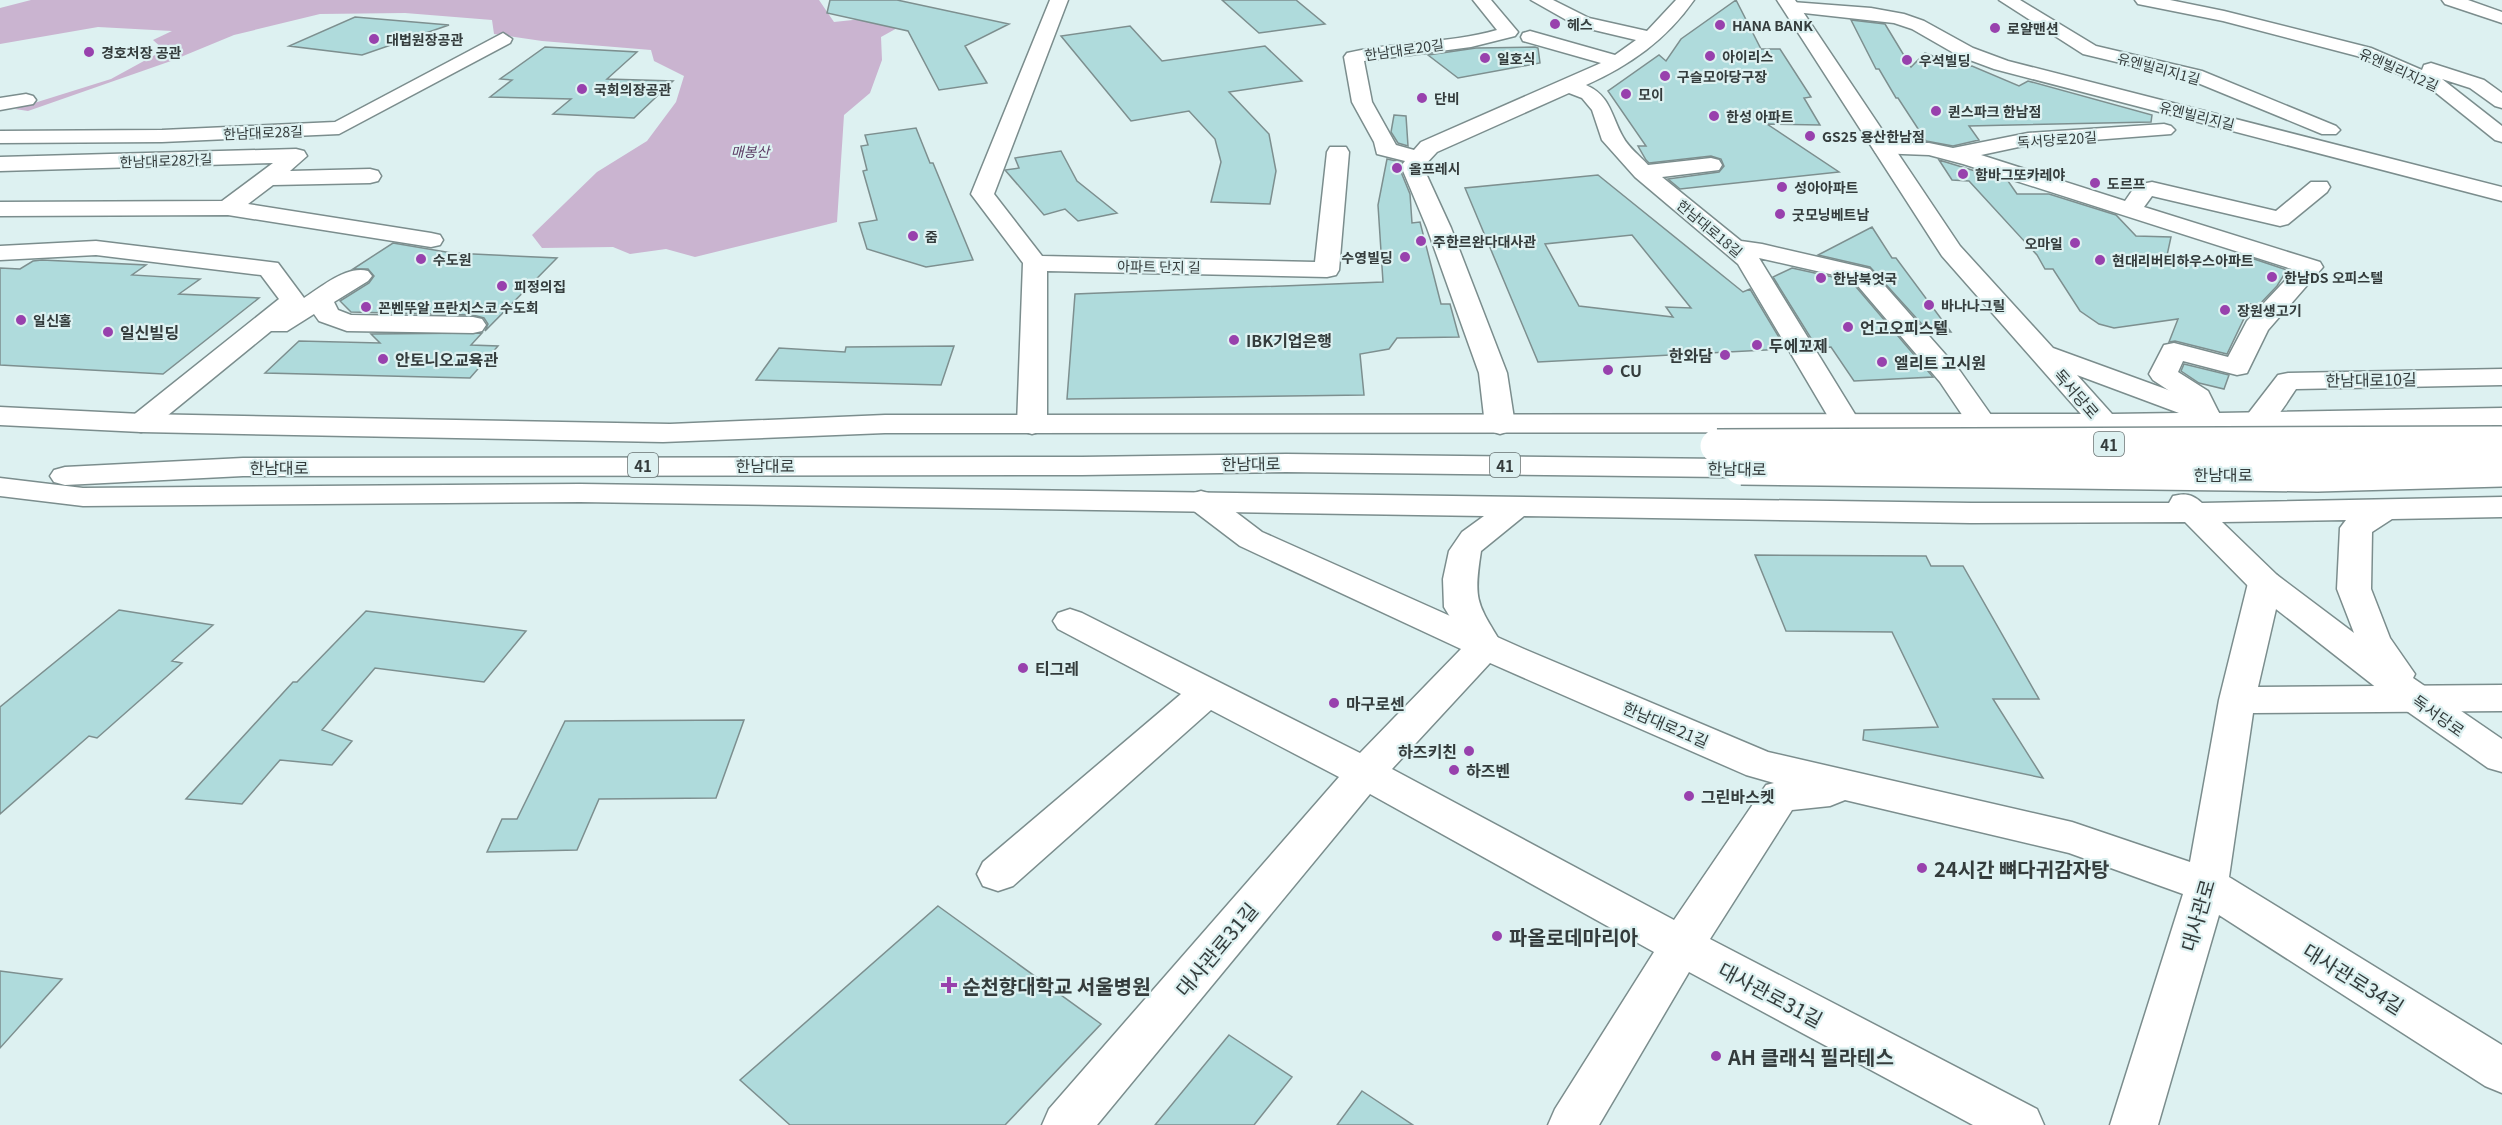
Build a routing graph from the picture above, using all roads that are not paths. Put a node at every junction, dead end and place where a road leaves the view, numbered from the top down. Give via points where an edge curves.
1 (1059, 0) edge
2 (1482, 0) edge
3 (1540, 0) edge
4 (1685, 0) edge
5 (2008, 0) edge
6 (2144, 0) edge
7 (2451, 0) edge
8 (1789, 4) edge
9 (1897, 9) edge
10 (2502, 18) edge
11 (1530, 37) dead end
12 (1652, 38) junction
13 (502, 39) dead end
14 (2364, 52) junction
15 (1618, 62) junction
16 (1570, 86) junction
17 (26, 100) dead end
18 (2502, 102) edge
19 (0, 104) edge
20 (2164, 130) dead end
21 (2502, 136) edge
22 (0, 137) edge
23 (1884, 148) junction
24 (1338, 152) dead end
25 (1952, 155) junction
26 (1419, 158) junction
27 (2376, 161) junction
28 (0, 164) edge
29 (1711, 165) dead end
30 (1643, 172) junction
31 (2502, 175) edge
32 (370, 176) dead end
33 (268, 178) junction
34 (2319, 187) dead end
35 (2502, 194) edge
36 (228, 208) junction
37 (0, 209) edge
38 (2130, 211) junction
39 (431, 240) dead end
40 (1733, 248) junction
41 (0, 253) edge
42 (1035, 263) junction
43 (359, 276) dead end
44 (319, 299) junction
45 (473, 325) dead end
46 (2041, 352) junction
47 (2502, 377) edge
48 (173, 397) junction
49 (0, 417) edge
50 (2215, 417) junction
51 (2502, 417) edge
52 (2259, 419) junction
53 (1981, 422) junction
54 (141, 423) junction
55 (1915, 423) junction
56 (2102, 423) junction
57 (1846, 424) junction
58 (1032, 425) junction
59 (1500, 425) junction
60 (663, 433) junction
61 (2502, 443) edge
62 (1721, 457) junction
63 (2502, 470) edge
64 (0, 480) edge
65 (0, 486) edge
66 (1201, 501) junction
67 (2502, 507) edge
68 (1515, 508) junction
69 (2384, 510) junction
70 (2193, 512) junction
71 (1971, 513) junction
72 (2265, 583) junction
73 (1070, 621) dead end
74 (1485, 646) junction
75 (1207, 692) junction
76 (2414, 698) junction
77 (2502, 698) edge
78 (2236, 700) junction
79 (2502, 758) edge
80 (1365, 774) junction
81 (1852, 788) junction
82 (999, 874) dead end
83 (2207, 885) junction
84 (1682, 945) junction
85 (2502, 1071) edge
86 (1066, 1125) edge
87 (1572, 1125) edge
88 (2020, 1125) edge
89 (2134, 1125) edge

1 - 42 street via 982,194
2 - 26 street, 한남대로20길 via 1509,32 1489,39 1387,49 1354,57 1362,102 1385,142 1385,149
3 - 12 street via 1583,22
4 - 12 street
5 - 27 street, 유엔빌리지1길 via 2090,50 2195,75 2356,142
6 - 14 street, 유엔빌리지2길 via 2249,14
7 - 10 street
8 - 9 street, 유엔빌리지길 via 1871,13
8 - 23 street, 독서당로
9 - 27 street, 유엔빌리지길 via 1966,52 2001,65
11 - 15 street
12 - 15 street
13 - 22 street, 한남대로28길 via 339,128 162,136
14 - 18 street via 2477,84
14 - 21 street, 유엔빌리지2길 via 2437,84
15 - 16 street
16 - 26 street via 1429,147
16 - 30 street, 한남대로18길 via 1589,94 1602,109 1613,140
17 - 19 street
20 - 25 street, 독서당로20길 via 2028,140
23 - 25 street, 독서당로20길 via 1929,149
23 - 46 street, 독서당로 via 1951,251
24 - 42 street, 아파트 단지 길 via 1327,270
25 - 38 street, 독서당로20길
26 - 59 street via 1412,166 1493,373
27 - 31 street via 2431,164
27 - 35 street, 유엔빌리지길
28 - 33 street, 한남대로28가길 via 296,156
29 - 30 street
30 - 40 street, 한남대로18길
32 - 33 street
33 - 36 street, 한남대로28가길
34 - 38 street via 2280,219 2152,189 2144,190
36 - 37 street
36 - 39 street
38 - 50 street, 독서당로20길 via 2311,267 2256,327 2237,367 2174,351 2163,374 2198,397
40 - 53 street via 1861,274 1950,377
40 - 57 street, 한남대로18길 via 1748,260
41 - 48 street via 96,248 269,268 293,300
42 - 58 street
43 - 44 street
44 - 45 street via 328,315 347,323
44 - 48 street via 286,318 209,380
46 - 50 street
46 - 56 street, 독서당로
47 - 52 street, 한남대로10길 via 2288,381
48 - 54 street
49 - 54 street, 한남대로 / 41
50 - 52 street
50 - 56 street
51 - 52 street
53 - 55 street
53 - 56 street
54 - 60 street, 한남대로 / 41
55 - 57 street
55 - 71 street
56 - 70 street, 독서당로
57 - 59 street
58 - 59 street
58 - 60 street via 885,424
60 - 62 street, 한남대로 / 41 via 874,441
61 - 62 street, 한남대로 / 41, bridge
62 - 63 street, 한남대로 / 41, bridge via 2317,475
62 - 64 street, 한남대로 / 41 via 1082,466 243,467
65 - 66 street via 83,497 580,493
66 - 68 street
66 - 74 street, 한남대로21길 via 1251,538
67 - 69 street
68 - 71 street
68 - 74 street via 1473,539 1465,551 1461,607
69 - 70 street
69 - 76 street via 2356,528 2354,589 2374,641
70 - 71 street
70 - 72 street, 독서당로
72 - 76 street, 독서당로
72 - 78 street, 대사관로
73 - 75 street, 대사관로31길
74 - 80 street
74 - 81 street, 한남대로21길 via 1760,765
75 - 80 street, 대사관로31길
75 - 82 street
76 - 77 street
76 - 78 street
76 - 79 street, 독서당로
78 - 83 street, 대사관로
80 - 84 street, 대사관로31길
80 - 86 street, 대사관로31길
81 - 83 street, 한남대로21길 via 2072,838
81 - 84 street, 한남대로21길 via 1780,796
83 - 85 street, 대사관로34길
83 - 89 street, 대사관로
84 - 87 street
84 - 88 street, 대사관로31길

